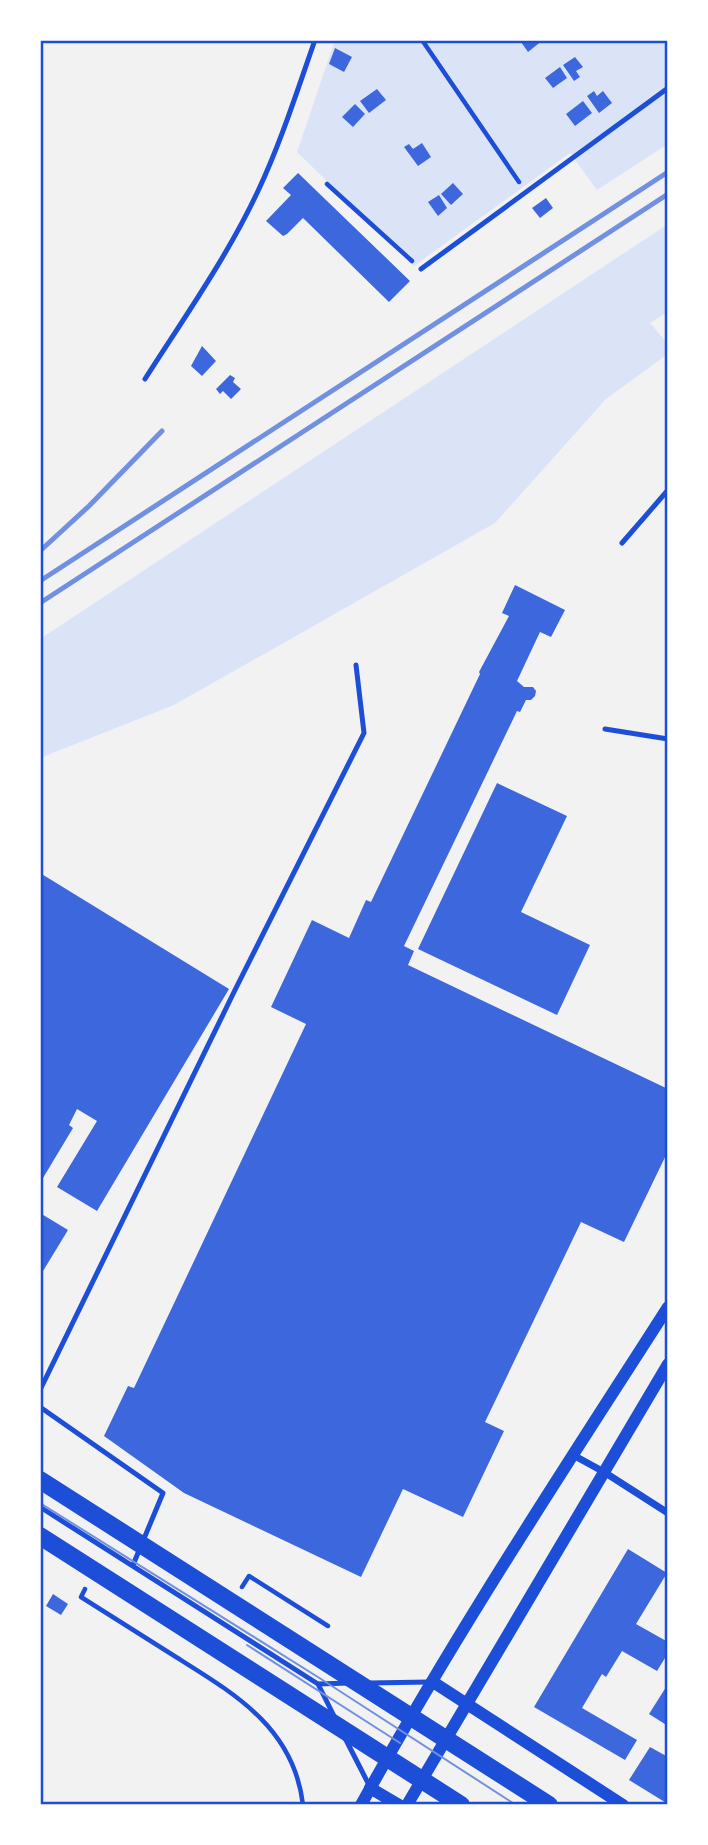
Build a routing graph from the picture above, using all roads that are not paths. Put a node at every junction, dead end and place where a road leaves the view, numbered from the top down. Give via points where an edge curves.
1 (314, 40) edge
2 (668, 89) edge
3 (421, 269) road end
4 (145, 379) dead end
5 (668, 490) edge
6 (622, 542) dead end
7 (356, 665) dead end
8 (605, 729) dead end
9 (668, 739) edge
10 (668, 1307) edge
11 (668, 1364) edge
12 (40, 1390) edge
13 (40, 1407) edge
14 (573, 1455) junction
15 (604, 1472) junction
16 (40, 1480) edge
17 (40, 1507) edge
18 (668, 1513) edge
19 (40, 1536) edge
20 (133, 1565) junction
21 (433, 1682) junction
22 (318, 1684) junction
23 (467, 1705) junction
24 (370, 1788) junction
25 (361, 1805) edge
26 (398, 1805) edge
27 (407, 1805) edge
28 (461, 1805) edge
29 (549, 1805) edge
30 (624, 1805) edge

1 - 4 lane via 259,190
2 - 3 lane
5 - 6 lane
7 - 12 lane via 364,733
8 - 9 lane
10 - 14 street
11 - 15 street
13 - 20 lane via 163,1493
14 - 15 street
14 - 21 street
15 - 18 street
15 - 23 street
16 - 29 main road
17 - 20 lane
19 - 28 main road
20 - 22 lane
21 - 22 lane
21 - 23 street
21 - 24 street
22 - 24 lane
23 - 27 street
23 - 30 street
24 - 25 street
24 - 26 street

